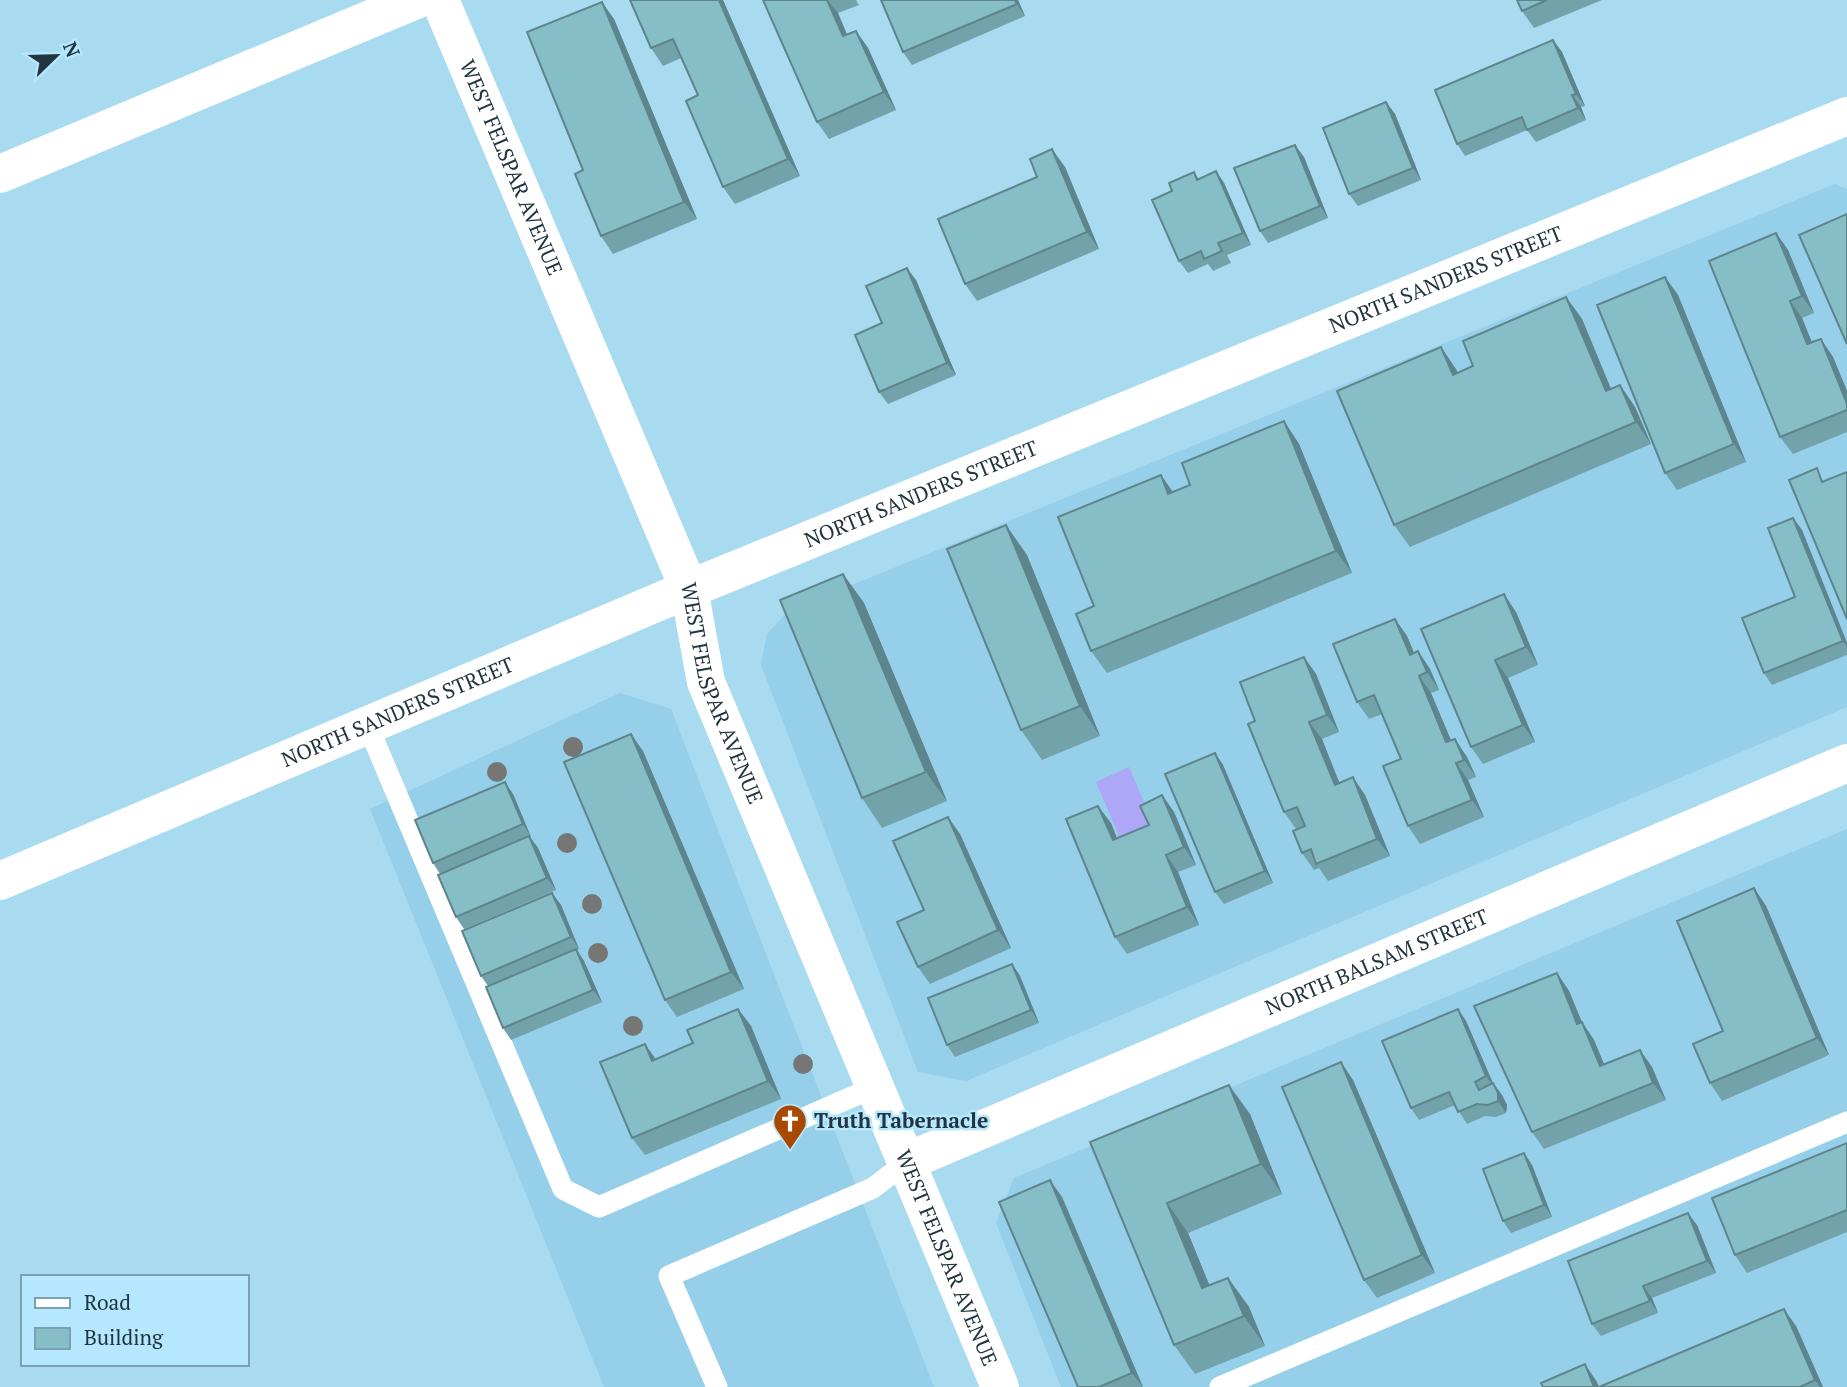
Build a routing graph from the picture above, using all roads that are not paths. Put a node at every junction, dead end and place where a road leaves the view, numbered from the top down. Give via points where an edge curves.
1 (416, 0) edge
2 (440, 0) edge
3 (1847, 116) edge
4 (0, 174) edge
5 (689, 589) junction
6 (368, 726) junction
7 (1847, 763) edge
8 (0, 881) edge
9 (875, 1087) junction
10 (1847, 1122) edge
11 (908, 1161) junction
12 (717, 1387) edge
13 (1000, 1387) edge
14 (1220, 1387) edge

1 - 4 street
2 - 5 street, WEST FELSPAR AVENUE
3 - 5 street, NORTH SANDERS STREET
5 - 6 street, NORTH SANDERS STREET
5 - 9 street, WEST FELSPAR AVENUE via 706,682
6 - 8 street, NORTH SANDERS STREET
6 - 9 lane via 563,1189 599,1207
7 - 11 street, NORTH BALSAM STREET
9 - 11 street, WEST FELSPAR AVENUE
10 - 14 lane
11 - 12 lane via 873,1188 669,1276
11 - 13 street, WEST FELSPAR AVENUE

